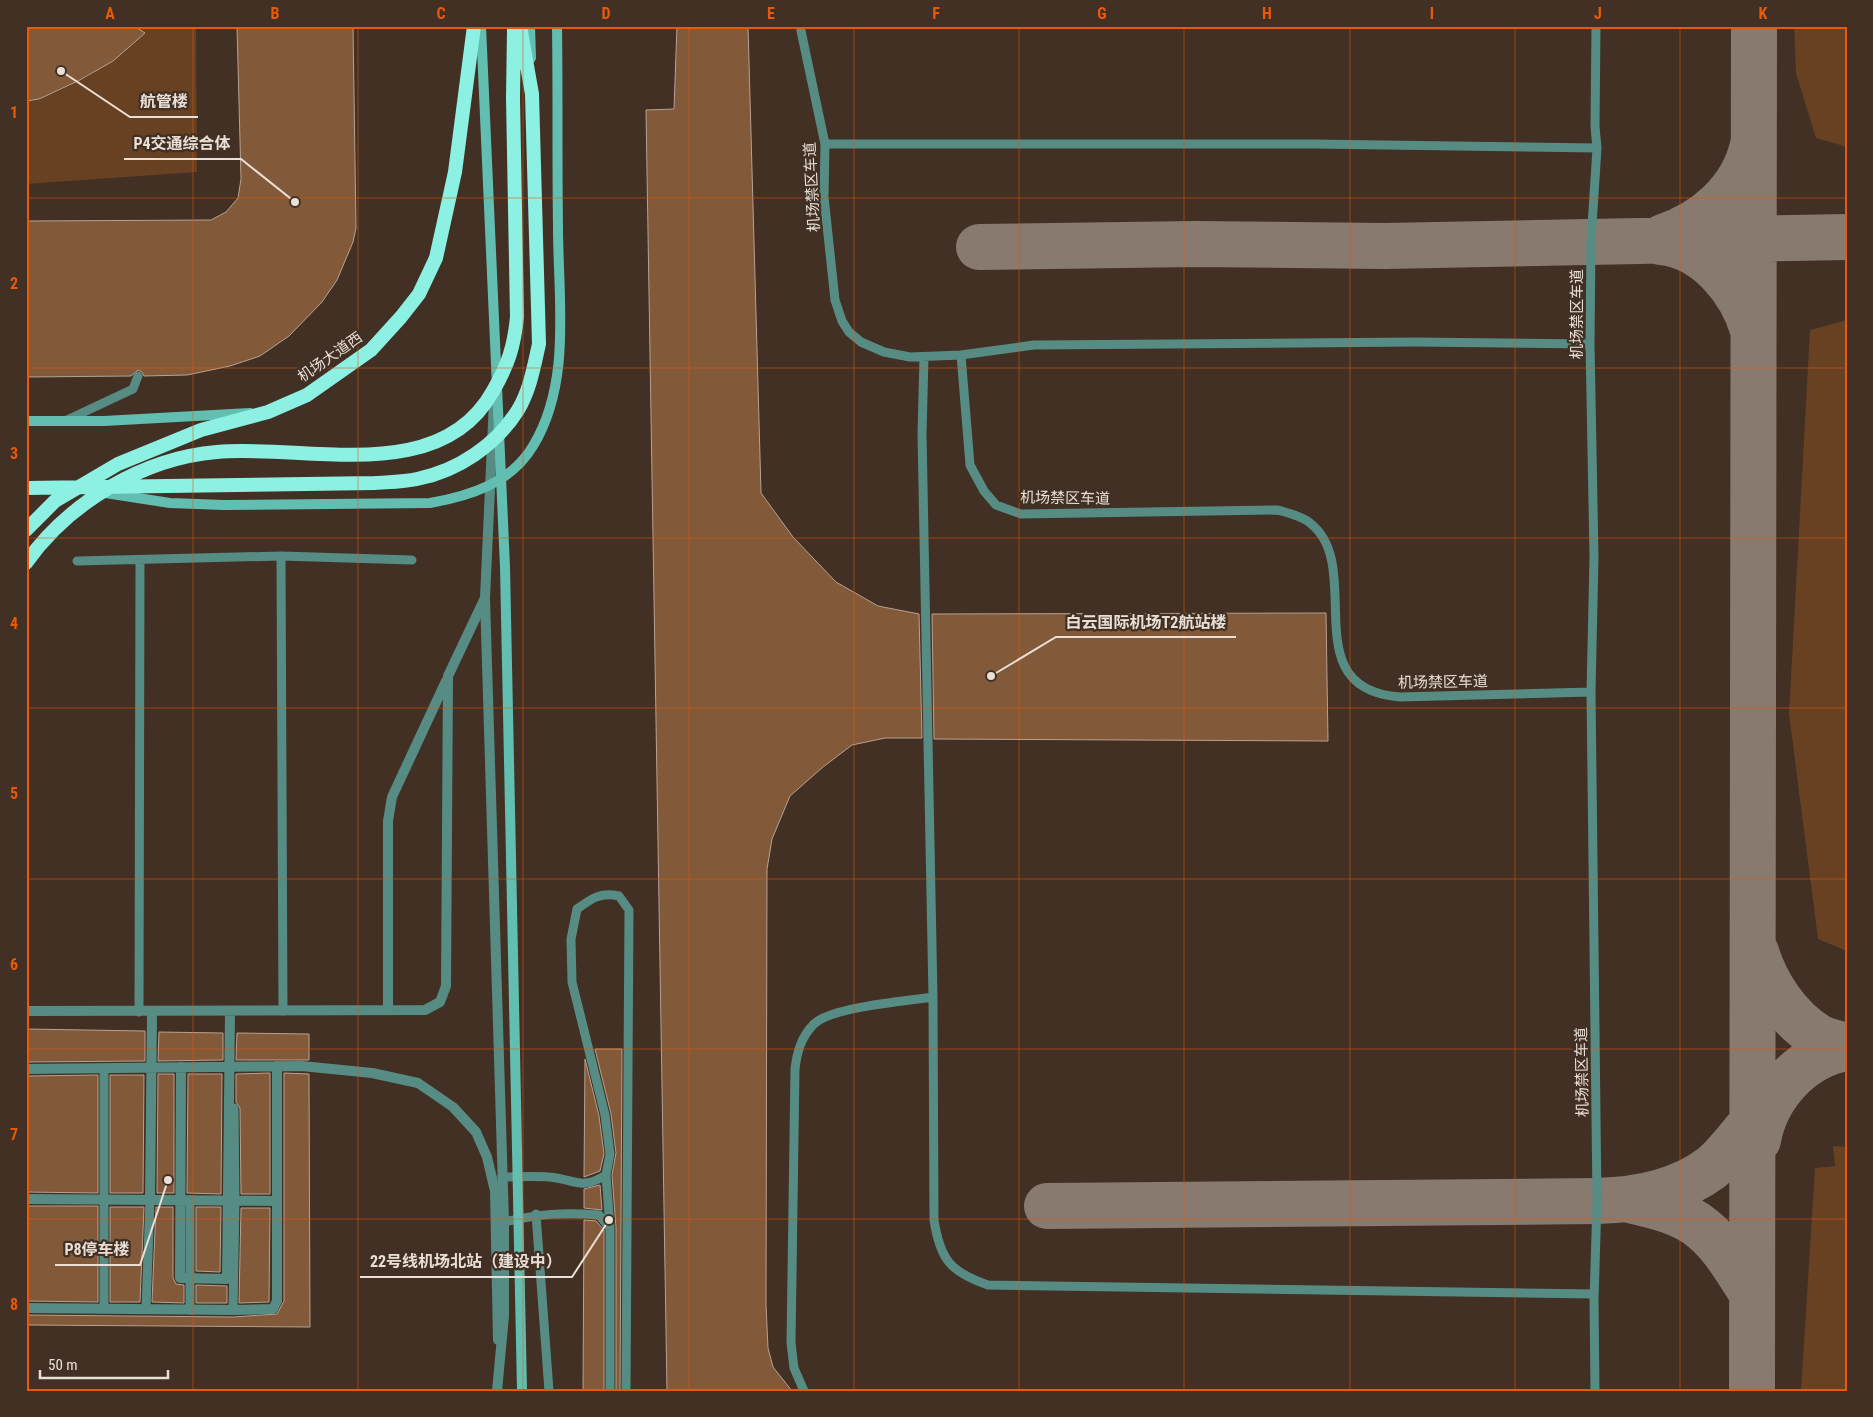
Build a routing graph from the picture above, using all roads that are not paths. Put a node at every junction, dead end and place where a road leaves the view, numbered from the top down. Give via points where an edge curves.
1 (474, 26) edge
2 (481, 26) edge
3 (514, 26) edge
4 (520, 26) edge
5 (530, 26) edge
6 (558, 26) edge
7 (800, 26) edge
8 (1596, 26) edge
9 (532, 94) junction
10 (825, 144) junction
11 (1597, 148) junction
12 (1590, 344) junction
13 (961, 355) junction
14 (924, 357) junction
15 (496, 362) junction
16 (138, 376) dead end
17 (268, 412) junction
18 (26, 421) edge
19 (64, 421) junction
20 (26, 488) edge
21 (78, 488) junction
22 (26, 530) edge
23 (281, 556) junction
24 (140, 560) junction
25 (412, 560) dead end
26 (77, 561) dead end
27 (26, 562) edge
28 (485, 598) junction
29 (448, 676) junction
30 (1591, 692) junction
31 (933, 997) junction
32 (388, 1010) junction
33 (26, 1011) edge
34 (283, 1011) junction
35 (139, 1012) junction
36 (152, 1012) junction
37 (230, 1012) junction
38 (233, 1066) junction
39 (277, 1066) junction
40 (181, 1067) junction
41 (26, 1069) edge
42 (104, 1069) junction
43 (606, 1175) junction
44 (502, 1177) junction
45 (26, 1199) edge
46 (104, 1200) junction
47 (150, 1200) junction
48 (190, 1200) junction
49 (235, 1200) junction
50 (277, 1201) junction
51 (536, 1214) junction
52 (504, 1222) junction
53 (610, 1228) junction
54 (1594, 1294) junction
55 (26, 1308) edge
56 (104, 1309) junction
57 (146, 1309) junction
58 (190, 1310) junction
59 (233, 1310) junction
60 (498, 1389) edge
61 (522, 1391) edge
62 (549, 1391) edge
63 (610, 1391) edge
64 (626, 1391) edge
65 (804, 1391) edge
66 (1595, 1391) edge

1 - 17 highway, 机场大道西 via 447,214 436,258 419,294 371,350 307,394
2 - 15 main road
3 - 27 highway via 517,317 514,343 506,367 486,403 468,424 443,440 413,450 386,454 254,450 176,459 95,497 64,521
4 - 9 highway
5 - 9 main road
6 - 21 main road via 559,340 555,394 544,427 515,468 486,488 430,503 170,503
7 - 10 lane, 机场禁区车道
8 - 11 lane, 机场禁区车道
9 - 21 highway via 540,344 532,379 518,410 490,443 461,465 417,479 375,483
10 - 11 lane via 1314,144
10 - 14 lane, 机场禁区车道 via 824,197 835,300 842,321 849,332 873,348
11 - 12 lane, 机场禁区车道
12 - 13 lane via 1034,345
12 - 30 lane, 机场禁区车道 via 1594,557
13 - 14 lane, 机场禁区车道
13 - 30 lane, 机场禁区车道 via 970,464 984,491 996,505 1021,514 1278,510 1294,515 1309,522 1327,543 1334,576 1337,641 1346,667 1360,685 1382,696 1400,697
14 - 31 lane via 922,444
15 - 28 street
15 - 61 main road via 505,567
16 - 19 lane via 133,389
17 - 19 main road
17 - 22 highway, 机场大道西 via 201,430 118,464 55,501
18 - 19 main road
20 - 21 highway
23 - 24 lane
23 - 25 lane
23 - 34 lane
24 - 26 lane
24 - 35 lane
28 - 29 street
28 - 44 street
29 - 32 street via 392,797 388,822
29 - 32 street via 446,986 444,997 433,1008
30 - 54 lane, 机场禁区车道 via 1597,1201
31 - 54 lane via 934,1220 937,1240 949,1263 965,1277 988,1285
31 - 65 lane via 839,1012 815,1023 798,1046 791,1343 794,1368
32 - 34 street
33 - 35 street
34 - 37 street
35 - 36 street
36 - 37 street
36 - 47 street
37 - 40 street via 227,1280 180,1278
38 - 39 street
38 - 40 street
38 - 49 lane
39 - 50 street
39 - 60 street via 372,1073 418,1083 453,1107 476,1132 487,1157 495,1191
40 - 42 street
41 - 42 street
42 - 46 lane
43 - 44 lane via 592,1184 551,1177
43 - 53 lane
43 - 64 lane via 610,1154 605,1115 572,982 571,939 577,910 594,896 608,894 620,896 629,910
44 - 52 street
45 - 46 street
46 - 47 street
46 - 56 lane
47 - 48 street
47 - 57 lane
48 - 49 street
48 - 58 lane
49 - 50 street
49 - 59 lane
50 - 59 street via 276,1306 266,1310
51 - 52 lane
51 - 53 lane via 599,1215
51 - 62 lane
52 - 60 street via 504,1316
53 - 63 lane
54 - 66 lane, 机场禁区车道
55 - 56 street
56 - 57 street
57 - 58 street
58 - 59 street

